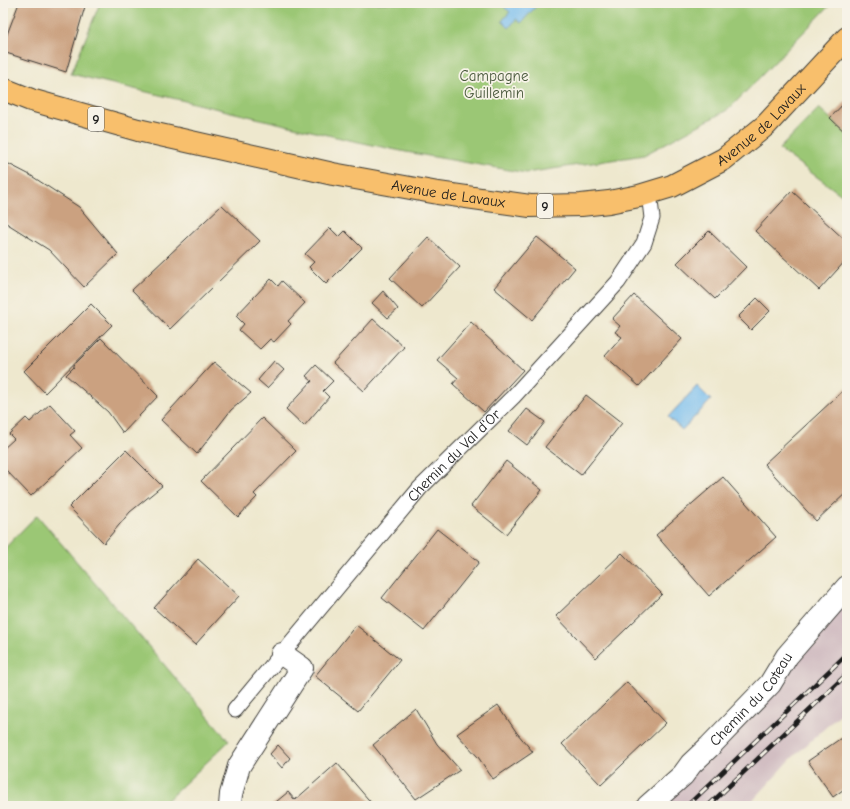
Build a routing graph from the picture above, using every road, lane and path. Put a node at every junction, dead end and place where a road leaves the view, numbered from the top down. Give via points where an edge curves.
1 (847, 38) edge
2 (3, 89) edge
3 (649, 193) junction
4 (847, 587) edge
5 (282, 654) junction
6 (235, 710) dead end
7 (230, 806) edge
8 (648, 806) edge

1 - 3 main road, Avenue de Lavaux / 9 via 766,125 724,159 672,186
2 - 3 main road, Avenue de Lavaux / 9 via 31,100 138,130 333,174 438,193 530,206 609,202
3 - 5 lane, Chemin du Val d'Or via 652,218 644,243 618,282 513,397 420,488
4 - 8 street, Chemin du Coteau via 787,656 770,684 683,775
5 - 6 lane, Chemin du Val d'Or
5 - 7 street via 302,668 239,766

